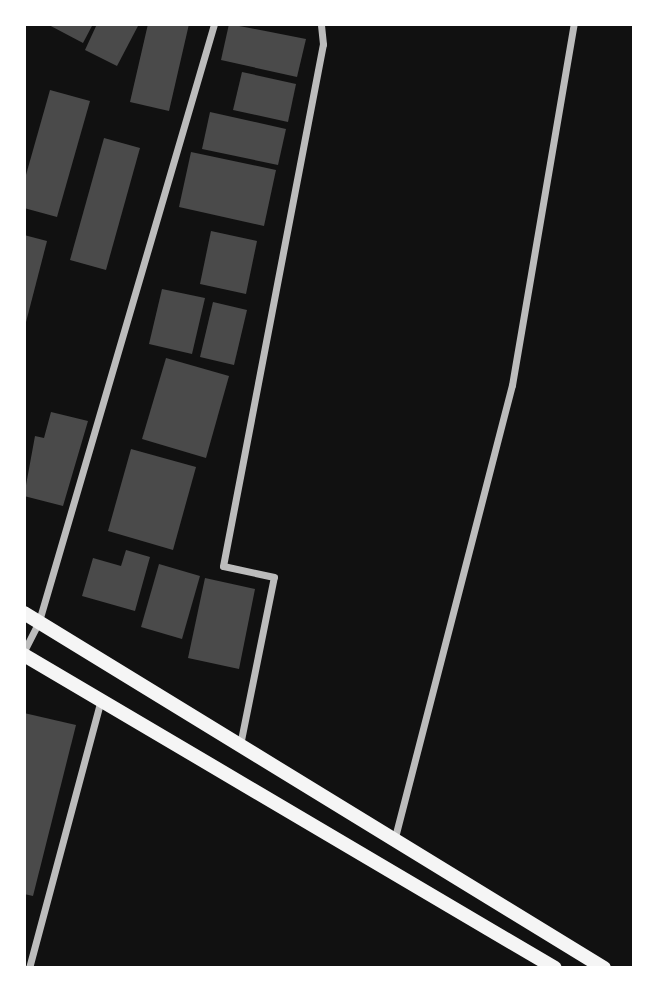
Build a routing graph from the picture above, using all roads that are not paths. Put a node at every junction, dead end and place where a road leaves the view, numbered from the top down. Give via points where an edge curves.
1 (214, 24) edge
2 (321, 24) edge
3 (574, 24) edge
4 (24, 613) edge
5 (39, 621) junction
6 (24, 653) edge
7 (102, 698) junction
8 (240, 746) junction
9 (394, 841) junction
10 (582, 962) edge
11 (29, 968) edge
12 (555, 968) edge
13 (604, 968) edge

1 - 5 street
2 - 8 street via 323,44 223,566 274,577
3 - 9 street via 512,385
4 - 5 main road
5 - 6 street
5 - 8 main road
6 - 7 main road
7 - 11 street
7 - 12 main road
8 - 9 main road
9 - 10 main road
10 - 13 main road

